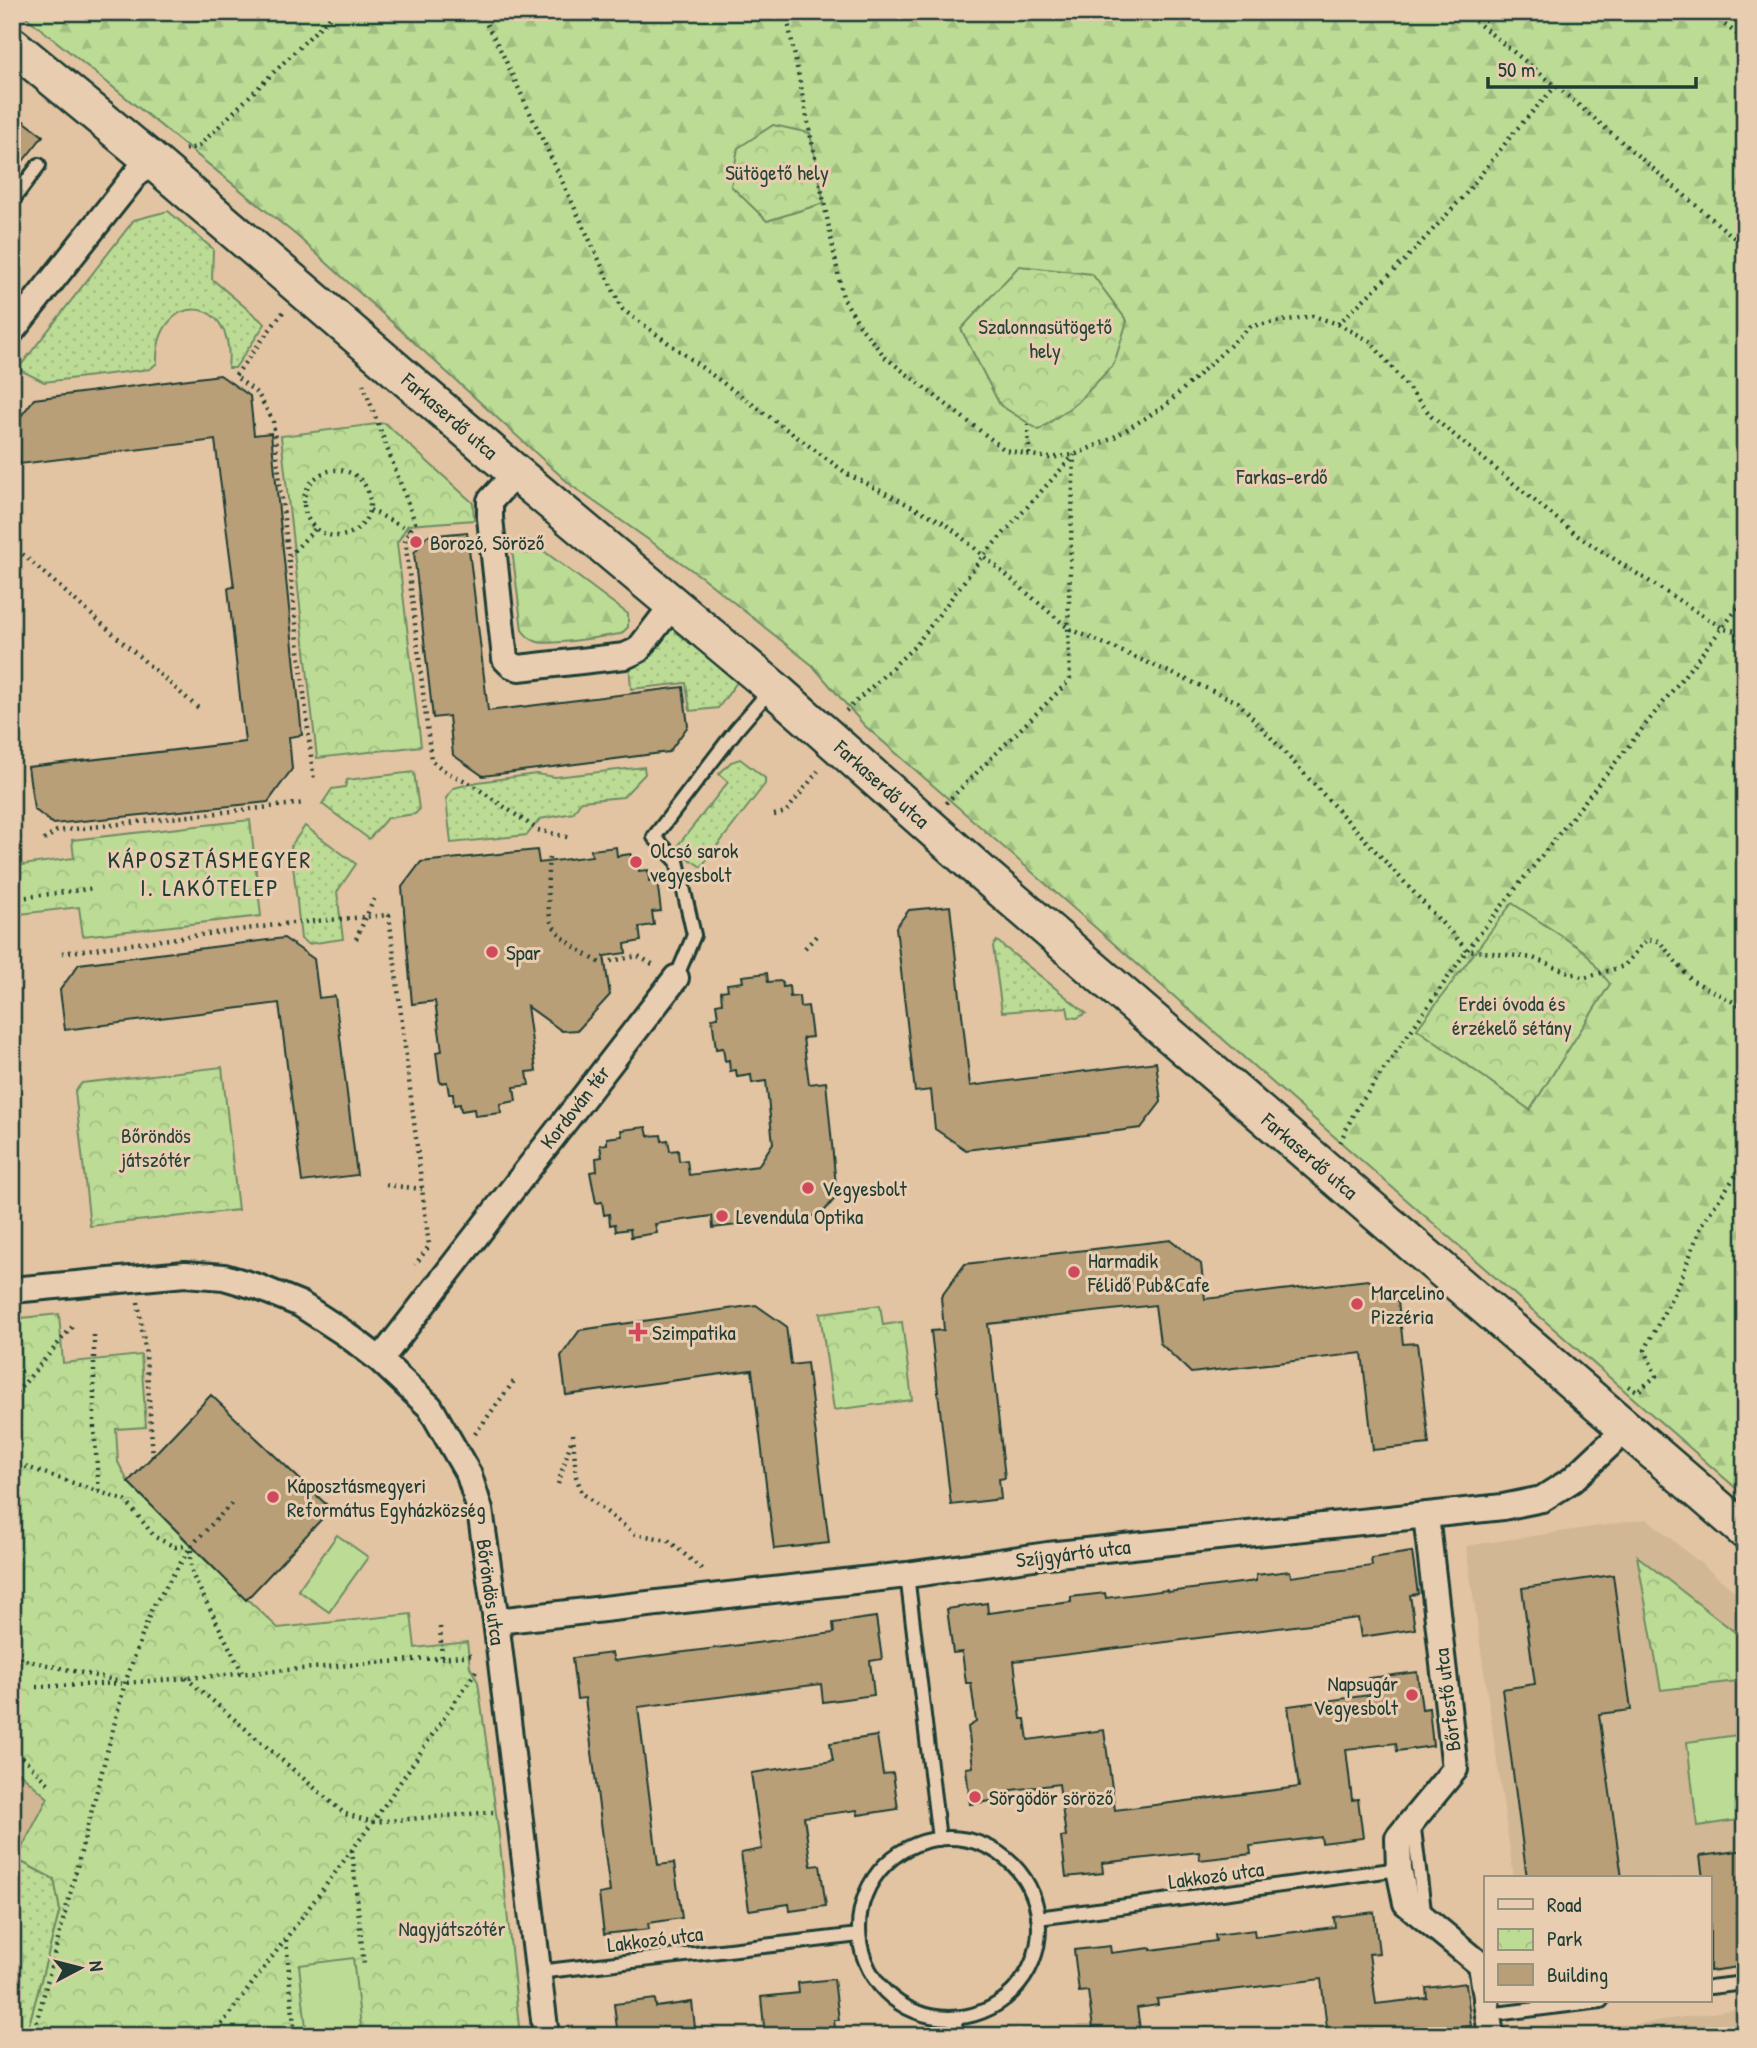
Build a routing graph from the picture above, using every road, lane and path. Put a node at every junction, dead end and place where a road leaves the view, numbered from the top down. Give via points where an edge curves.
1 (335, 12) edge
2 (480, 12) edge
3 (786, 12) edge
4 (1464, 12) edge
5 (1708, 12) edge
6 (1745, 40) edge
7 (12, 45) edge
8 (1556, 86) junction
9 (149, 158) junction
10 (39, 165) dead end
11 (12, 201) edge
12 (1745, 247) edge
13 (300, 288) junction
14 (1338, 324) junction
15 (12, 331) edge
16 (362, 380) dead end
17 (1028, 424) dead end
18 (1029, 454) junction
19 (1074, 455) junction
20 (516, 473) junction
21 (370, 510) junction
22 (315, 529) junction
23 (410, 530) junction
24 (12, 545) edge
25 (983, 556) junction
26 (289, 557) junction
27 (1745, 599) edge
28 (674, 603) junction
29 (1068, 628) junction
30 (1724, 629) junction
31 (1745, 632) edge
32 (772, 687) junction
33 (198, 708) dead end
34 (845, 711) dead end
35 (818, 771) dead end
36 (314, 782) dead end
37 (305, 803) dead end
38 (774, 815) dead end
39 (926, 824) junction
40 (571, 838) dead end
41 (44, 841) dead end
42 (548, 858) dead end
43 (95, 888) dead end
44 (375, 897) dead end
45 (12, 899) edge
46 (291, 915) dead end
47 (367, 918) junction
48 (292, 923) junction
49 (818, 933) dead end
50 (356, 939) dead end
51 (806, 948) dead end
52 (1467, 950) junction
53 (62, 953) dead end
54 (676, 978) junction
55 (1745, 1008) edge
56 (1745, 1162) edge
57 (1327, 1171) junction
58 (386, 1185) dead end
59 (422, 1189) junction
60 (415, 1265) dead end
61 (136, 1277) junction
62 (12, 1290) edge
63 (72, 1327) dead end
64 (94, 1335) dead end
65 (380, 1360) junction
66 (514, 1381) dead end
67 (1627, 1385) dead end
68 (12, 1398) edge
69 (1626, 1429) junction
70 (475, 1435) dead end
71 (153, 1457) dead end
72 (14, 1464) edge
73 (12, 1472) edge
74 (558, 1484) dead end
75 (99, 1492) junction
76 (234, 1502) dead end
77 (1426, 1516) junction
78 (1745, 1531) edge
79 (192, 1545) junction
80 (707, 1573) dead end
81 (907, 1575) junction
82 (496, 1621) junction
83 (440, 1627) dead end
84 (479, 1654) dead end
85 (12, 1657) edge
86 (442, 1659) junction
87 (481, 1665) dead end
88 (242, 1672) junction
89 (186, 1678) junction
90 (125, 1683) junction
91 (36, 1687) dead end
92 (12, 1747) edge
93 (49, 1784) dead end
94 (518, 1809) junction
95 (1413, 1820) junction
96 (373, 1822) junction
97 (939, 1839) junction
98 (352, 1849) junction
99 (1399, 1869) junction
100 (1425, 1918) junction
101 (1038, 1919) junction
102 (859, 1935) junction
103 (286, 1940) junction
104 (364, 1966) dead end
105 (538, 1972) junction
106 (1745, 1983) edge
107 (1484, 1985) edge
108 (1712, 1987) edge
109 (1591, 2002) edge
110 (1488, 2012) edge
111 (955, 2019) junction
112 (33, 2036) edge
113 (213, 2036) edge
114 (295, 2036) edge
115 (546, 2036) edge
116 (956, 2036) edge

1 - 9 path via 199,146
2 - 25 path via 622,309 849,475 944,523
3 - 18 path via 843,298 886,358 1005,450
4 - 8 path
5 - 6 path
7 - 9 street, Farkaserdő utca
8 - 12 path
8 - 14 path via 1464,196
9 - 13 street, Farkaserdő utca
9 - 15 street
10 - 11 lane
13 - 20 street, Farkaserdő utca
13 - 26 path via 235,376 258,394 273,421
14 - 19 path via 1313,316 1251,326 1165,406
14 - 30 path via 1370,341 1432,417 1578,536
16 - 23 path via 415,522
17 - 18 path
18 - 19 path via 1048,458
19 - 25 path
19 - 29 path
20 - 28 street, Farkaserdő utca
20 - 28 street via 490,501 489,518 505,659 511,665 519,668 625,656 638,650
21 - 22 path via 365,523 341,537
21 - 22 path via 364,483 340,469 326,471 314,478 303,504
21 - 23 path
22 - 26 path
23 - 40 path via 405,539 432,760 538,830
24 - 33 path
25 - 29 path
25 - 34 path via 916,645
26 - 36 path
27 - 30 path
28 - 32 street, Farkaserdő utca
29 - 39 path via 1070,680
29 - 52 path via 1238,702
30 - 31 path
30 - 52 path
32 - 39 street, Farkaserdő utca
32 - 54 lane, Kordován tér via 654,837 677,861 694,935
35 - 38 path via 786,813
37 - 41 path via 57,831
39 - 57 street, Farkaserdő utca
42 - 54 path via 551,923 575,948 600,963 638,956
43 - 45 path
44 - 47 path
46 - 48 path
47 - 48 path
47 - 50 path
47 - 59 path via 389,915
48 - 53 path
49 - 51 path
52 - 55 path via 1533,958 1584,978 1624,966 1646,940 1659,941 1691,981
52 - 57 path via 1355,1111
54 - 65 street, Kordován tér
56 - 67 path via 1702,1224 1681,1279 1645,1350 1656,1376 1637,1392
57 - 69 street, Farkaserdő utca
58 - 59 path
59 - 60 path via 429,1246
61 - 62 street, Bőröndös utca
61 - 65 street, Bőröndös utca via 225,1277 258,1287 300,1304
61 - 71 path
63 - 68 path
64 - 75 path
65 - 82 street, Bőröndös utca via 430,1407 469,1475 480,1510
66 - 70 path
69 - 77 street, Szíjgyártó utca via 1572,1480 1542,1499
69 - 78 street, Farkaserdő utca
72 - 73 path
72 - 75 path
74 - 80 path via 573,1434 582,1493 635,1534 668,1540
75 - 79 path via 126,1501 155,1537 175,1546
76 - 79 path
77 - 81 street, Szíjgyártó utca via 1048,1555
77 - 95 street, Bőrfestő utca via 1455,1769
79 - 88 path via 192,1576
79 - 90 path via 152,1608
81 - 82 street, Szíjgyártó utca
81 - 97 lane
82 - 94 street, Bőröndös utca
83 - 86 path
84 - 86 path
85 - 90 path
86 - 88 path
87 - 96 path
88 - 89 path
89 - 90 path
89 - 96 path via 345,1814
90 - 91 path
90 - 112 path
92 - 93 path
94 - 96 path
94 - 105 street, Bőröndös utca
95 - 99 street, Bőrfestő utca via 1398,1838
95 - 100 lane
96 - 98 path
97 - 101 lane via 962,1839 1003,1857 1032,1893
97 - 102 lane via 900,1852 881,1868 860,1910
98 - 103 path
98 - 104 path
99 - 100 street, Bőrfestő utca via 1406,1903
99 - 101 lane, Lakkozó utca
100 - 107 street, Bőrfestő utca via 1481,1965
101 - 111 lane via 1037,1944 1016,1989 988,2009
102 - 105 lane, Lakkozó utca
102 - 111 lane via 875,1981 891,1998 927,2016
103 - 113 path
103 - 114 path
105 - 115 street, Bőröndös utca
106 - 108 lane
109 - 110 lane
111 - 116 lane

